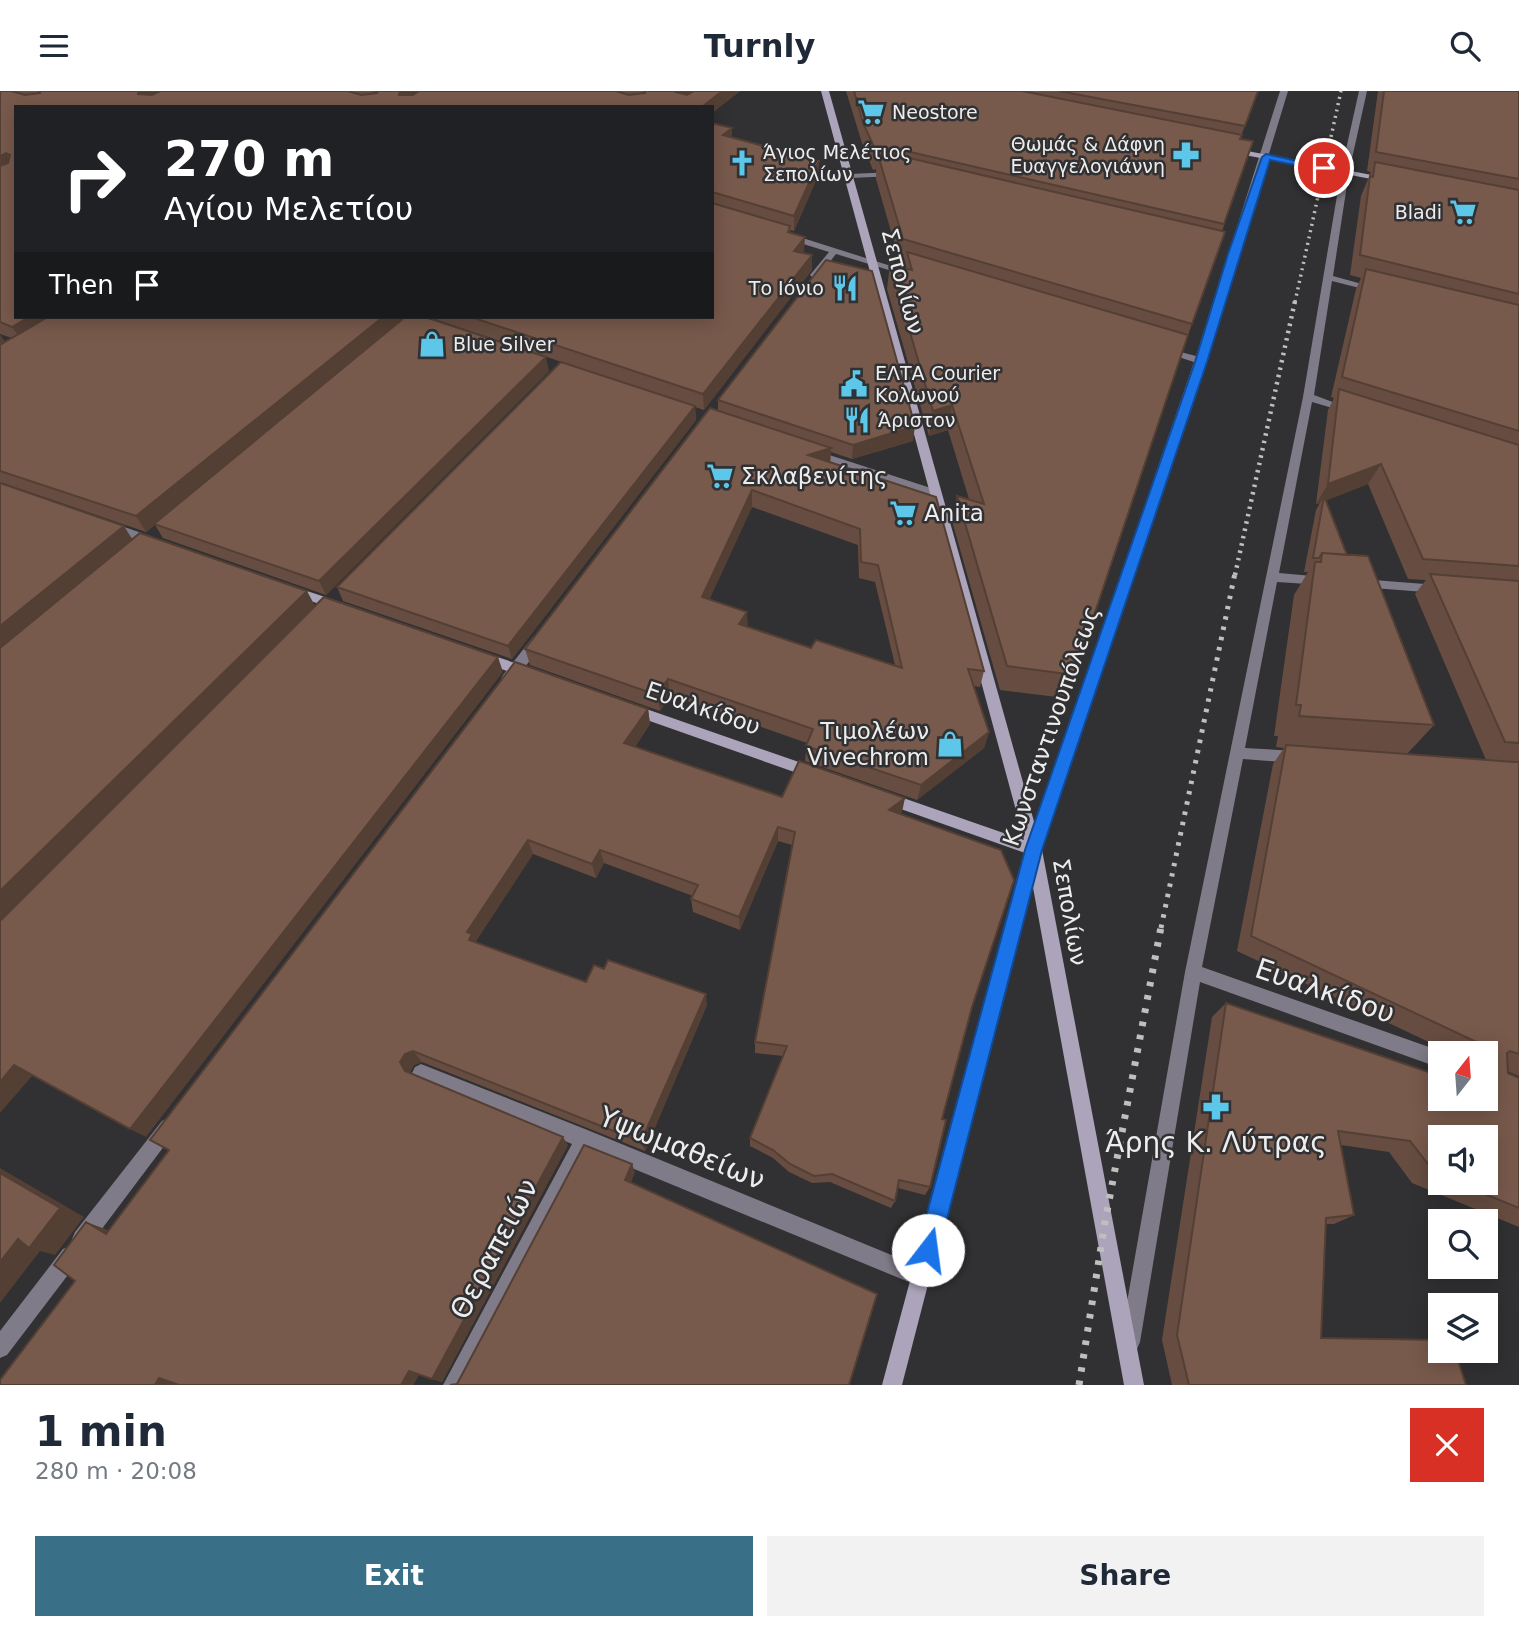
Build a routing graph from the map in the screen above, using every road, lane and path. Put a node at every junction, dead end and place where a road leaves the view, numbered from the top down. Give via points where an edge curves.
1 (825, 91) edge
2 (1284, 91) edge
3 (1363, 91) edge
4 (1222, 148) edge
5 (1266, 157) junction
6 (1345, 172) junction
7 (849, 176) junction
8 (903, 176) edge
9 (1395, 182) edge
10 (773, 232) edge
11 (1220, 250) edge
12 (834, 251) junction
13 (1233, 254) junction
14 (872, 262) junction
15 (925, 278) edge
16 (1329, 278) junction
17 (810, 283) edge
18 (1384, 291) edge
19 (1148, 345) edge
20 (1201, 362) junction
21 (1308, 397) junction
22 (1360, 413) edge
23 (808, 453) edge
24 (936, 494) junction
25 (100, 523) edge
26 (152, 541) edge
27 (1272, 577) junction
28 (278, 585) edge
29 (1450, 590) edge
30 (354, 612) edge
31 (549, 625) edge
32 (467, 651) edge
33 (516, 669) junction
34 (543, 678) edge
35 (499, 691) edge
36 (622, 705) edge
37 (1238, 753) junction
38 (1317, 758) edge
39 (832, 779) edge
40 (871, 793) edge
41 (1034, 850) junction
42 (1193, 972) junction
43 (1428, 1055) edge
44 (421, 1073) edge
45 (178, 1114) edge
46 (585, 1138) junction
47 (921, 1277) junction
48 (0, 1348) edge
49 (1127, 1356) junction
50 (453, 1385) edge
51 (892, 1385) edge
52 (1127, 1385) edge
53 (1134, 1385) edge

1 - 7 main road, Σεπολίων
2 - 5 street, Κωνσταντινουπόλεως
3 - 6 street
4 - 5 main road
5 - 6 main road
5 - 13 street, Κωνσταντινουπόλεως
6 - 9 main road
6 - 16 street
7 - 8 street
7 - 14 main road, Σεπολίων
10 - 12 street
11 - 13 street
12 - 14 street
12 - 17 street
13 - 20 street, Κωνσταντινουπόλεως
14 - 15 street
14 - 24 main road, Σεπολίων
16 - 18 street
16 - 21 street
19 - 20 street
20 - 41 street, Κωνσταντινουπόλεως
21 - 22 street
21 - 27 street
23 - 24 street
24 - 41 main road, Σεπολίων
25 - 26 street
27 - 29 street
27 - 37 street
28 - 30 main road
31 - 33 street
32 - 33 main road
33 - 34 main road
33 - 35 street
36 - 39 main road, Ευαλκίδου
37 - 38 street
37 - 42 street
40 - 41 main road
41 - 47 main road, Κωνσταντινουπόλεως
41 - 49 main road, Σεπολίων
42 - 43 street, Ευαλκίδου
42 - 49 street
44 - 46 street, Υψωμαθείων
45 - 48 street
46 - 47 street, Υψωμαθείων
46 - 50 street, Θεραπειών
47 - 51 main road, Κωνσταντινουπόλεως
49 - 52 main road
49 - 53 main road, Σεπολίων

